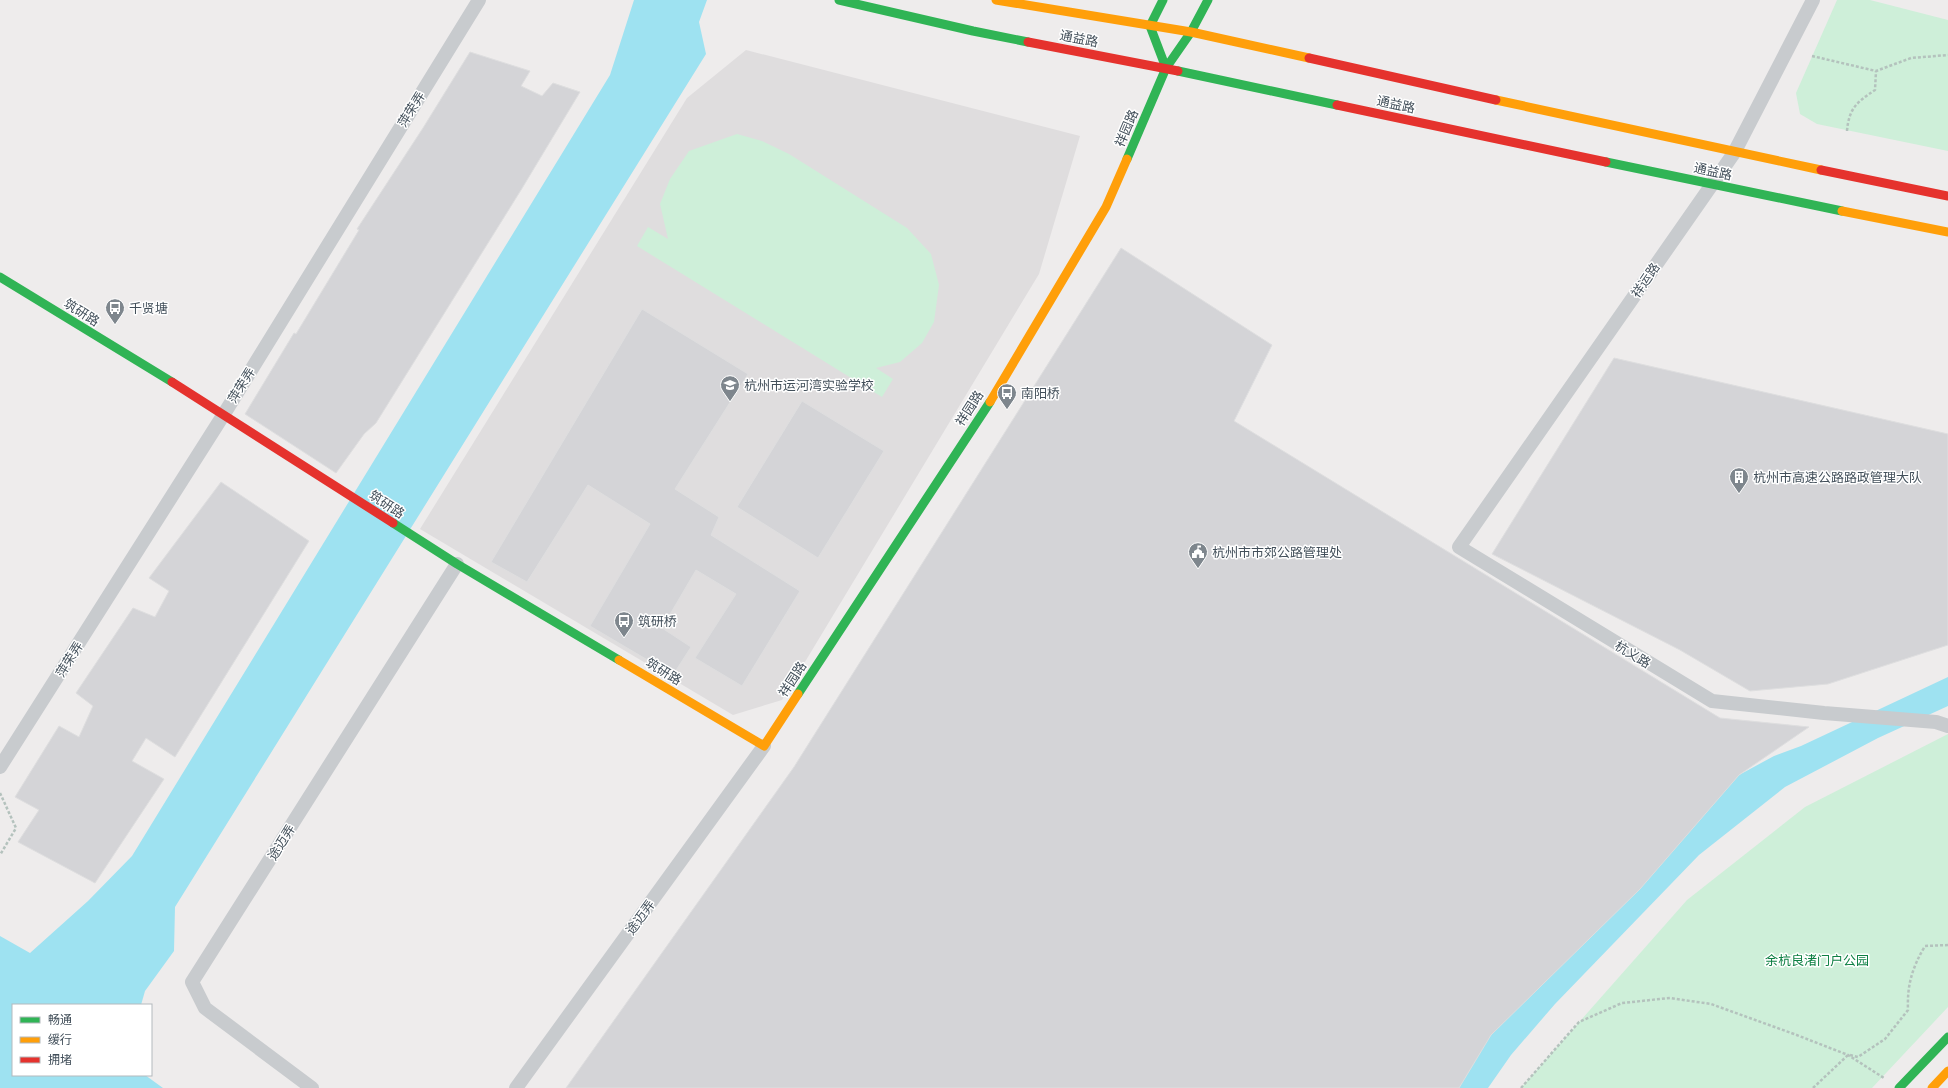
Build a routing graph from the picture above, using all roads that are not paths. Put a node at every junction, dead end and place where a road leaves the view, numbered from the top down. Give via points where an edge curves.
1 (479, 0) edge
2 (839, 0) edge
3 (996, 0) edge
4 (1163, 0) edge
5 (1208, 0) edge
6 (1813, 0) edge
7 (1150, 26) junction
8 (1191, 32) junction
9 (1166, 68) junction
10 (1734, 153) junction
11 (1714, 184) junction
12 (1948, 196) edge
13 (1948, 232) edge
14 (0, 277) edge
15 (224, 414) junction
16 (1459, 548) joint
17 (457, 564) junction
18 (1942, 724) edge
19 (764, 746) junction
20 (0, 767) edge
21 (1948, 1037) edge
22 (1948, 1072) edge
23 (312, 1088) edge
24 (516, 1088) edge
25 (1899, 1088) edge
26 (1932, 1088) edge

1 - 15 street, 萍荣弄
2 - 9 main road, 通益路 via 973,31
3 - 7 main road, 通益路
4 - 7 main road
5 - 8 main road, 祥园路
6 - 10 street, 祥运路
7 - 8 main road, 通益路
7 - 9 main road
8 - 9 main road, 祥园路
8 - 10 main road, 通益路
9 - 11 main road, 通益路
9 - 19 main road, 祥园路 via 1106,207 990,401
10 - 11 street, 祥运路
10 - 12 main road, 通益路
11 - 13 main road, 通益路
11 - 16 street, 祥运路 via 1687,219
14 - 15 main road, 筑研路
15 - 17 main road, 筑研路
15 - 20 street, 萍荣弄
16 - 18 street, 杭义路 via 1712,701
17 - 19 main road, 筑研路
17 - 23 street, 途迈弄 via 192,982 205,1008
19 - 24 street, 途迈弄
21 - 25 main road
22 - 26 main road

